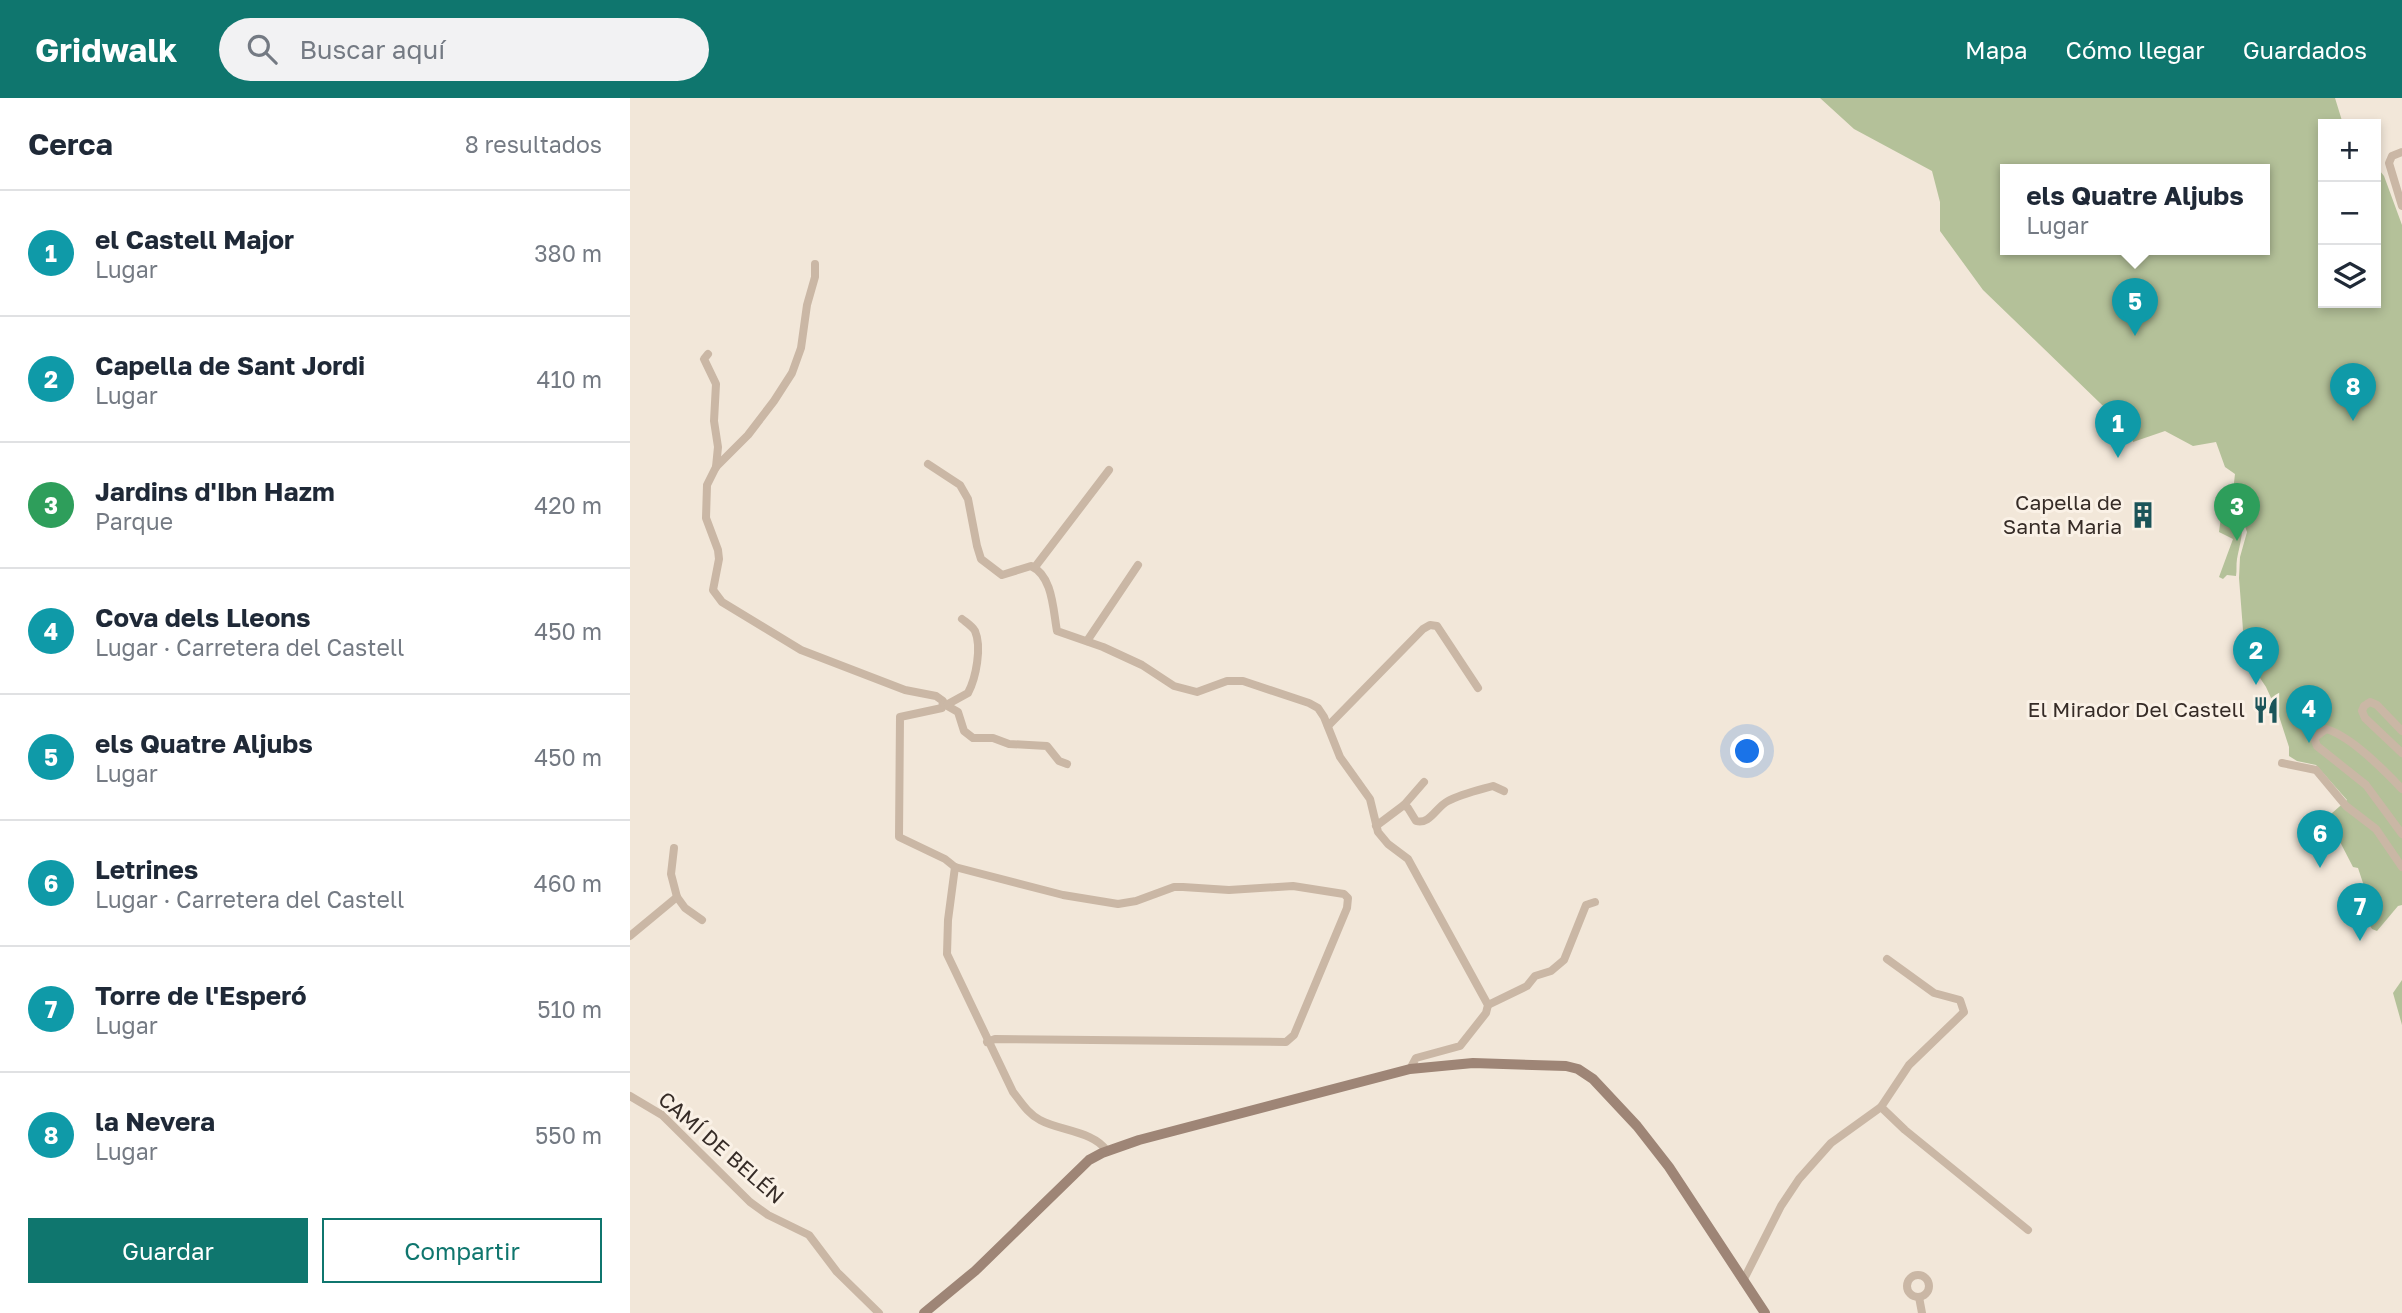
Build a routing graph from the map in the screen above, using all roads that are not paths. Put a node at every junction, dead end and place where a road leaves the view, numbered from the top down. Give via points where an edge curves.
1 (2402, 152) edge
2 (2402, 206) edge
3 (815, 264) dead end
4 (708, 354) dead end
5 (928, 464) dead end
6 (716, 467) junction
7 (1109, 470) dead end
8 (1138, 565) dead end
9 (1035, 567) junction
10 (962, 619) dead end
11 (1087, 641) junction
12 (1478, 688) dead end
13 (946, 704) junction
14 (1328, 726) junction
15 (2402, 731) edge
16 (2402, 753) edge
17 (2282, 762) dead end
18 (1067, 764) dead end
19 (1424, 782) dead end
20 (2402, 789) edge
21 (1504, 791) dead end
22 (1404, 805) junction
23 (1377, 826) junction
24 (2402, 834) edge
25 (674, 848) dead end
26 (955, 867) junction
27 (2402, 867) edge
28 (677, 897) junction
29 (1595, 902) dead end
30 (702, 920) dead end
31 (630, 936) edge
32 (1886, 959) dead end
33 (1488, 1005) junction
34 (987, 1042) junction
35 (1410, 1069) junction
36 (630, 1096) edge
37 (1881, 1107) junction
38 (1107, 1151) junction
39 (2028, 1230) dead end
40 (1743, 1281) junction
41 (1919, 1297) dead end
42 (879, 1313) edge
43 (924, 1313) edge
44 (1765, 1313) edge
45 (1922, 1313) edge

1 - 2 street via 2389,163
3 - 6 street via 801,348 792,373 748,435
4 - 6 street via 705,363 716,384
5 - 9 street via 960,485 968,499 981,559 1002,575
6 - 13 street via 707,485 705,508 719,559 713,590 722,602 801,650 905,690 936,696
7 - 9 street
8 - 11 street
9 - 11 street via 1050,590 1057,631
10 - 13 street via 976,635 975,674 968,693
11 - 14 street via 1142,665 1174,686 1197,692 1227,681 1243,681 1306,702 1318,708
12 - 14 street via 1437,626 1430,625
13 - 18 street via 958,712 964,731 973,738 1047,746
13 - 26 street via 900,717 898,829 899,837
14 - 23 street via 1340,757 1370,799
15 - 16 street via 2377,705 2370,702 2364,706 2365,718
17 - 27 street via 2316,770 2346,806 2376,829
19 - 22 street
20 - 24 street via 2330,730 2322,730 2314,738 2325,754 2366,785
21 - 22 street via 1493,786 1448,801 1421,823
22 - 23 street
23 - 33 street via 1388,844 1408,859
25 - 28 street via 671,874
26 - 34 street via 947,954
26 - 34 street via 1118,904 1174,887 1293,886 1348,898 1305,1011 1294,1035 1282,1043
28 - 30 street
28 - 31 street
29 - 33 street via 1586,905 1564,960 1535,976 1527,986
32 - 37 street via 1934,993 1960,1000 1964,1012 1909,1065
33 - 35 street via 1460,1046 1416,1058
34 - 38 street via 1013,1091 1034,1116 1097,1141
35 - 38 main road
35 - 40 main road via 1473,1063 1578,1069 1637,1126 1669,1167
36 - 42 street, CAMÍ DE BELÉN via 670,1122 750,1202 808,1235
37 - 39 street
37 - 40 street via 1831,1143 1799,1179
38 - 43 main road via 1090,1160
40 - 44 main road
41 - 45 street

